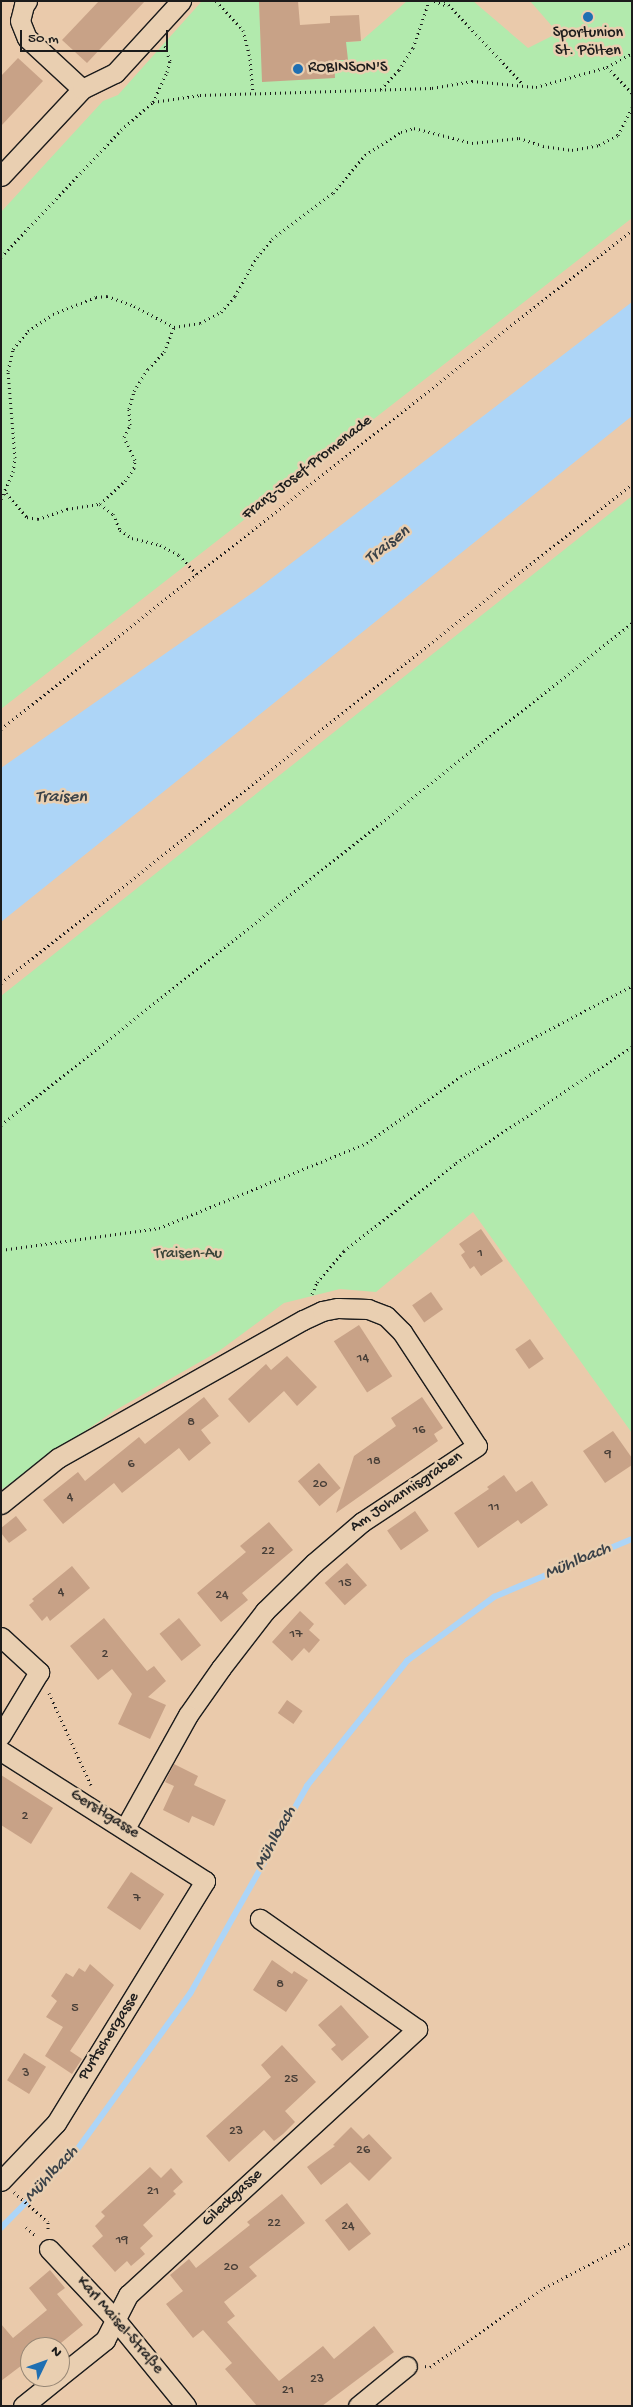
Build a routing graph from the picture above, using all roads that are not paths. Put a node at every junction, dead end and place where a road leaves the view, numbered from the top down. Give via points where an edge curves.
1 (27, 1) edge
2 (181, 1) edge
3 (82, 89) junction
4 (1, 176) edge
5 (1, 1504) edge
6 (1, 1637) edge
7 (1, 1735) edge
8 (1, 1751) edge
9 (125, 1828) junction
10 (205, 1881) joint
11 (260, 1919) dead end
12 (2, 2181) edge
13 (49, 2249) dead end
14 (115, 2319) junction
15 (407, 2366) road end
16 (70, 2367) edge
17 (46, 2387) edge
18 (23, 2406) edge
19 (186, 2406) edge
20 (358, 2406) edge

1 - 3 street via 20,22 27,38
2 - 3 street via 115,72
3 - 4 street
5 - 9 street, Am Johannisgraben via 58,1458 303,1320 322,1311 354,1307 386,1316 402,1332 477,1446 362,1522 265,1611 188,1715
6 - 7 street via 40,1672
8 - 9 street, Gerstlgasse
9 - 10 street, Gerstlgasse
10 - 12 street, Purtschergasse via 56,2123
11 - 14 street, Gileckgasse via 418,2029 128,2295
13 - 14 street, Karl Maisel-Straße
14 - 16 street, Gileckgasse via 105,2340
14 - 19 street, Karl Maisel-Straße
15 - 20 street
17 - 18 street, Gileckgasse

